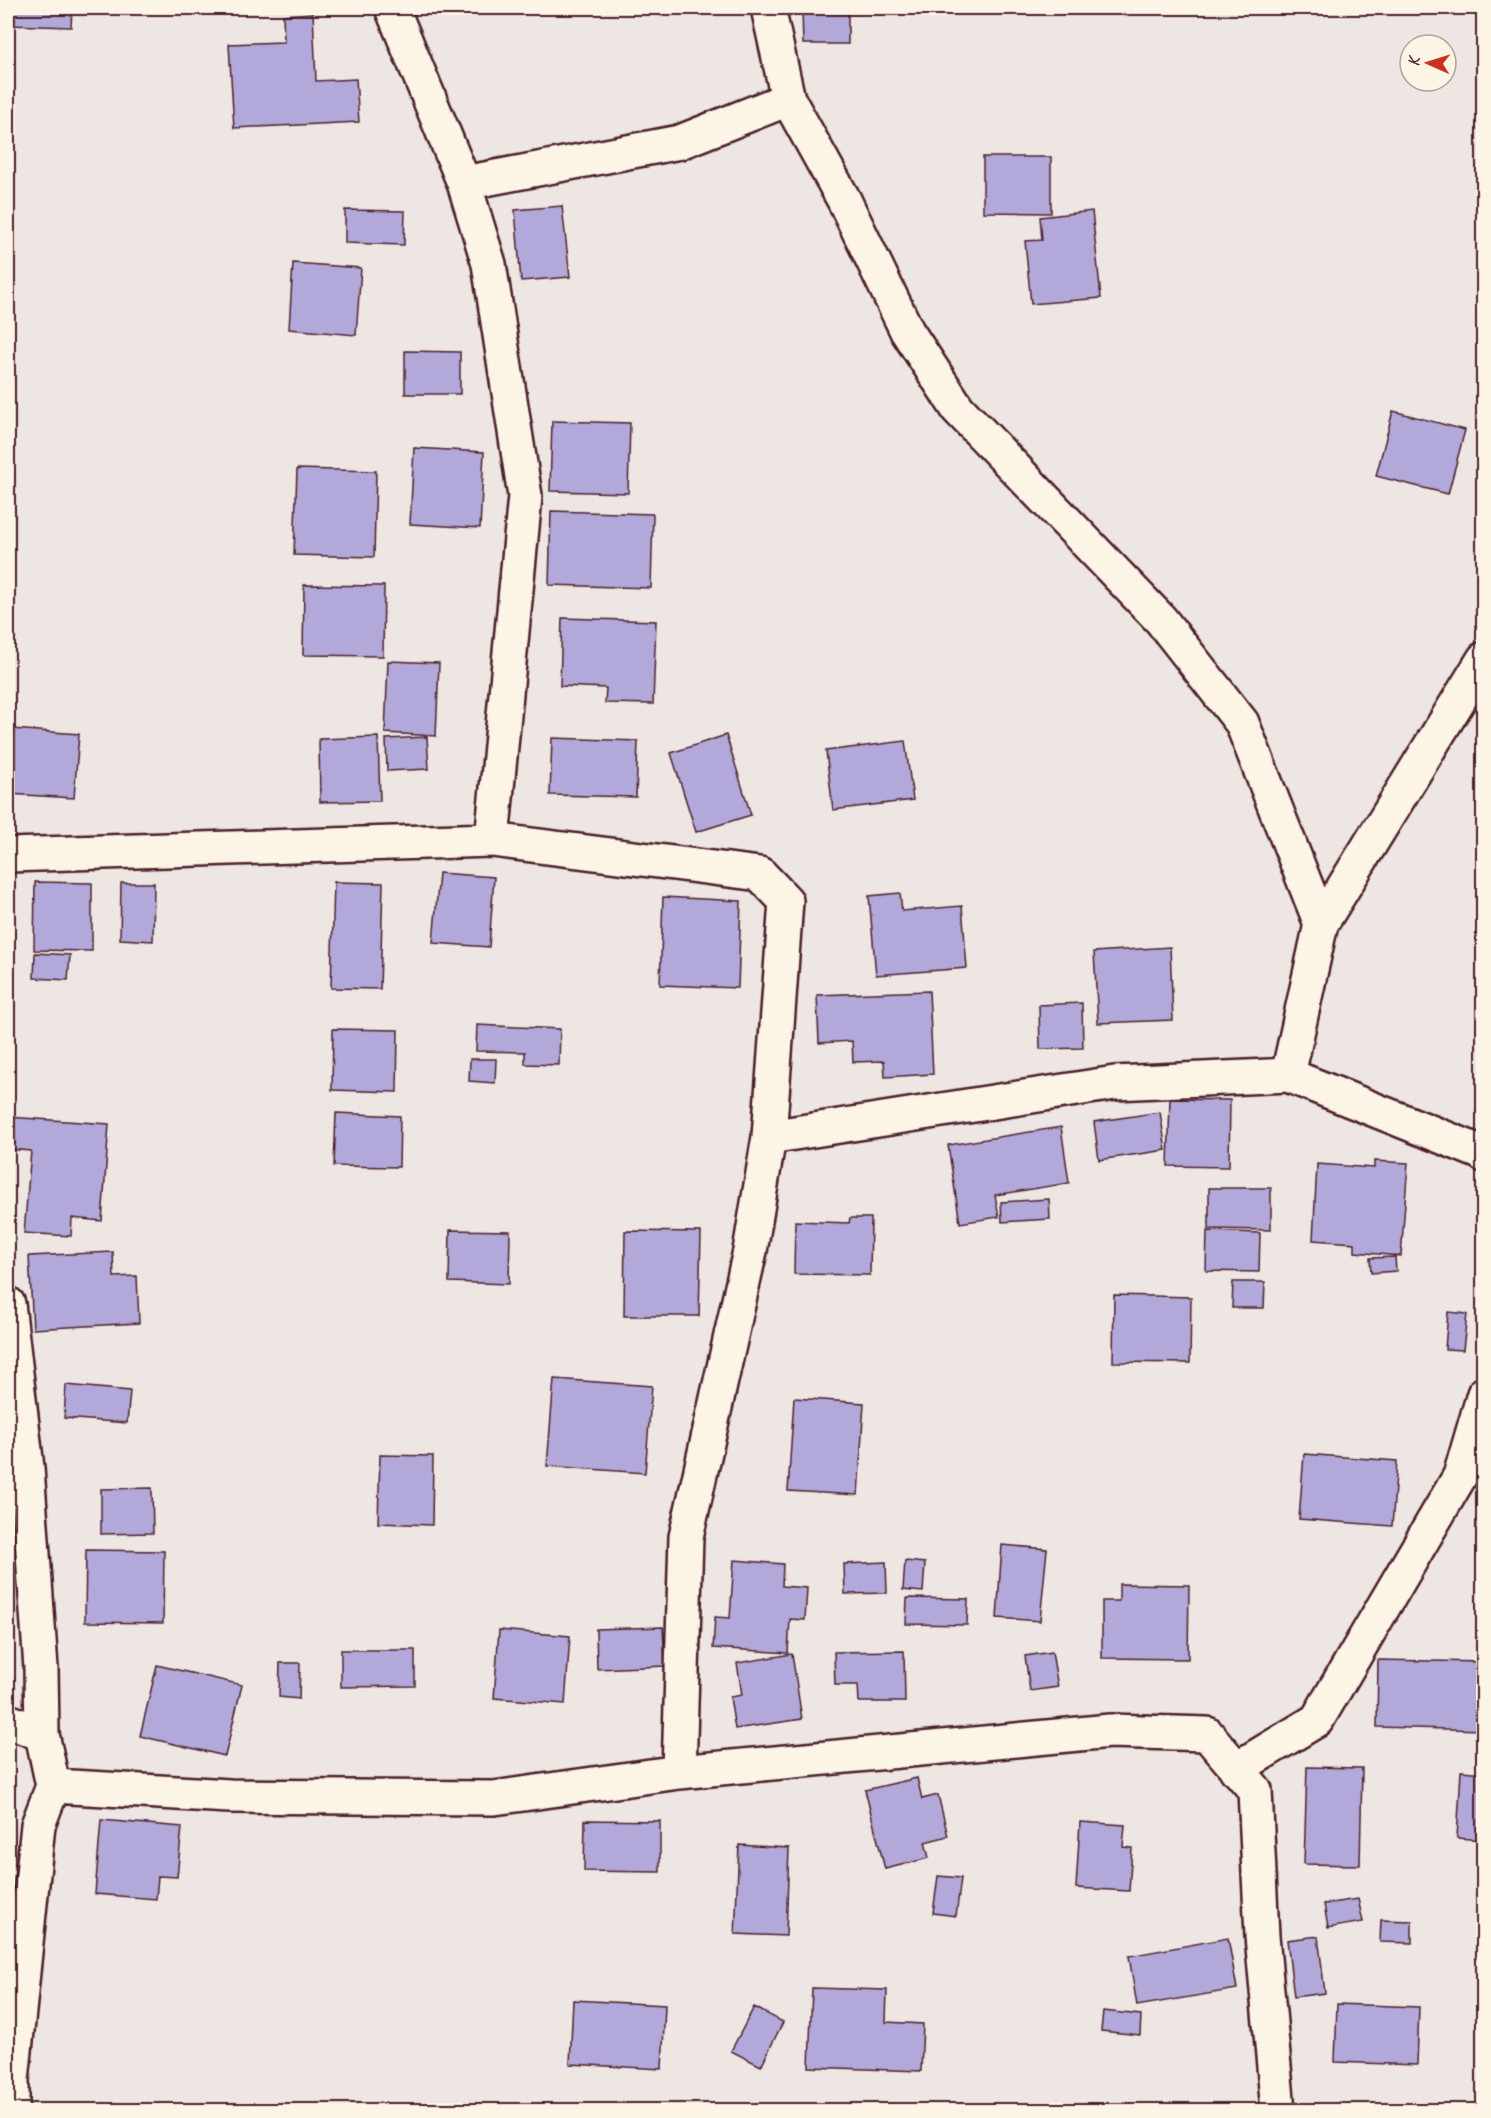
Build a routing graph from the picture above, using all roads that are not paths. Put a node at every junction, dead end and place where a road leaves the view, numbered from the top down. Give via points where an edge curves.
1 (392, 8) edge
2 (768, 8) edge
3 (788, 99) junction
4 (464, 183) junction
5 (1484, 659) edge
6 (492, 840) junction
7 (8, 855) edge
8 (1321, 924) junction
9 (1288, 1076) junction
10 (769, 1137) junction
11 (1484, 1155) edge
12 (8, 1304) edge
13 (1484, 1394) edge
14 (8, 1721) edge
15 (42, 1734) junction
16 (1236, 1769) junction
17 (679, 1772) junction
18 (53, 1786) junction
19 (12, 2110) edge
20 (1278, 2110) edge

1 - 4 street
2 - 3 street
3 - 4 street via 680,142
3 - 8 street via 844,200 907,331 958,409 1161,620 1242,723
4 - 6 street via 489,264 525,496
5 - 8 street
6 - 7 street
6 - 10 street via 760,874 786,901
8 - 9 street
9 - 10 street via 1115,1083
9 - 11 street
10 - 17 street via 750,1251 686,1537
12 - 15 street via 27,1468
13 - 16 street via 1460,1476 1317,1720
14 - 15 street
15 - 18 street
16 - 17 street via 1207,1734 1110,1731
16 - 20 street via 1255,1790 1262,1936
17 - 18 street via 494,1798 230,1796
18 - 19 street via 38,1825

